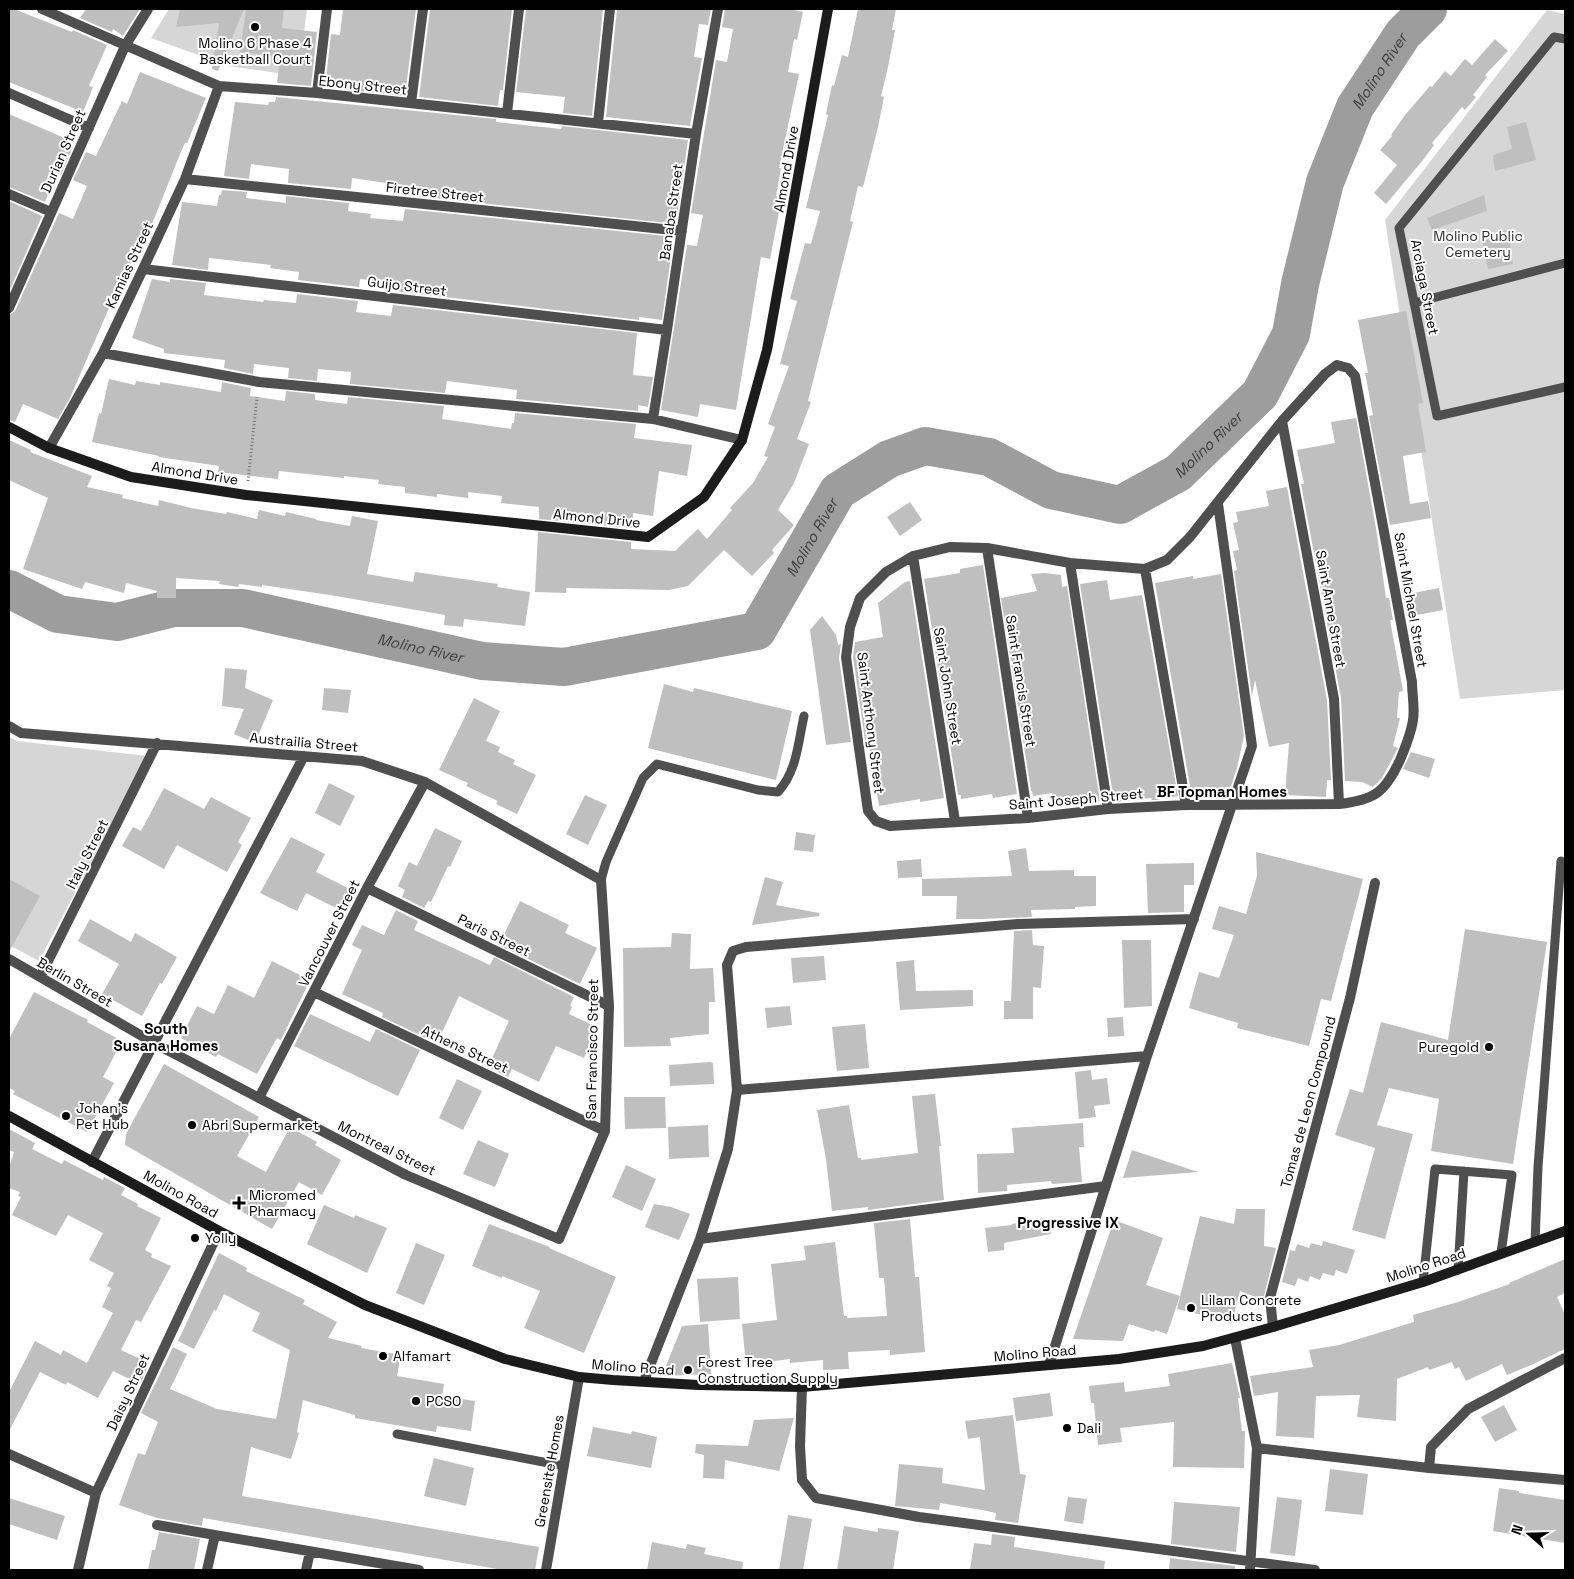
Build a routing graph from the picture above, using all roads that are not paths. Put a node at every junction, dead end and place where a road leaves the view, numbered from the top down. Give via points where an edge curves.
1 (42, 9) edge
2 (148, 9) edge
3 (327, 9) edge
4 (423, 9) edge
5 (519, 9) edge
6 (610, 9) edge
7 (718, 9) edge
8 (828, 9) edge
9 (1565, 39) edge
10 (125, 46) junction
11 (219, 86) junction
12 (9, 93) edge
13 (317, 93) junction
14 (411, 103) junction
15 (506, 113) junction
16 (598, 123) junction
17 (89, 128) junction
18 (696, 134) junction
19 (185, 179) junction
20 (9, 194) edge
21 (51, 212) junction
22 (682, 231) junction
23 (1565, 263) edge
24 (143, 269) junction
25 (10, 302) edge
26 (1414, 303) junction
27 (667, 330) junction
28 (103, 352) junction
29 (1565, 387) edge
30 (652, 419) junction
31 (1282, 421) junction
32 (9, 427) edge
33 (742, 440) junction
34 (49, 448) junction
35 (1218, 504) junction
36 (987, 548) junction
37 (913, 556) junction
38 (1070, 563) junction
39 (1145, 570) junction
40 (804, 716) dead end
41 (9, 726) edge
42 (157, 743) junction
43 (304, 756) junction
44 (425, 782) junction
45 (1233, 804) junction
46 (1339, 804) junction
47 (1186, 805) junction
48 (1108, 809) junction
49 (1028, 818) junction
50 (876, 821) joint
51 (955, 822) junction
52 (1561, 861) dead end
53 (601, 880) junction
54 (1375, 883) dead end
55 (367, 888) junction
56 (1194, 919) junction
57 (9, 959) edge
58 (40, 978) junction
59 (314, 992) junction
60 (609, 1006) junction
61 (154, 1043) junction
62 (1147, 1056) junction
63 (737, 1090) junction
64 (259, 1098) junction
65 (9, 1116) edge
66 (605, 1131) junction
67 (92, 1162) junction
68 (1464, 1171) junction
69 (1106, 1186) junction
70 (219, 1231) junction
71 (1565, 1231) edge
72 (559, 1239) joint
73 (700, 1239) junction
74 (1535, 1242) junction
75 (1501, 1253) junction
76 (1458, 1270) junction
77 (1423, 1282) junction
78 (1273, 1327) junction
79 (1235, 1338) junction
80 (1565, 1358) edge
81 (1049, 1365) junction
82 (579, 1377) junction
83 (644, 1381) junction
84 (802, 1387) junction
85 (397, 1434) dead end
86 (1257, 1448) junction
87 (9, 1454) edge
88 (564, 1466) junction
89 (1429, 1468) junction
90 (1565, 1480) edge
91 (96, 1493) junction
92 (157, 1524) dead end
93 (215, 1535) junction
94 (310, 1552) junction
95 (1250, 1566) edge
96 (401, 1569) edge
97 (78, 1570) edge
98 (207, 1570) edge
99 (306, 1570) edge
100 (419, 1570) edge
101 (546, 1570) edge
102 (1315, 1570) edge

1 - 10 street, Ebony Street
2 - 10 street, Durian Street
3 - 13 street
4 - 14 street
5 - 15 street
6 - 16 street
7 - 18 street, Banaba Street
8 - 33 main road, Almond Drive via 767,350
9 - 26 lane, Arciaga Street via 1554,38 1399,228
10 - 11 street, Ebony Street
10 - 17 street, Durian Street
11 - 13 street, Ebony Street
11 - 19 street, Kamias Street
12 - 17 street
13 - 14 street, Ebony Street
14 - 15 street, Ebony Street
15 - 16 street, Ebony Street
16 - 18 street, Ebony Street
17 - 21 street, Durian Street
18 - 22 street, Banaba Street
19 - 22 street, Firetree Street
19 - 24 street, Kamias Street
20 - 21 street
21 - 25 street, Durian Street
22 - 27 street, Banaba Street
23 - 26 lane
24 - 27 street, Guijo Street
24 - 28 street, Kamias Street
26 - 29 lane, Arciaga Street via 1437,416
27 - 30 street, Banaba Street
28 - 30 street via 259,382
28 - 34 street, Kamias Street
30 - 33 street
31 - 35 street
31 - 46 street, Saint Anne Street via 1334,698
31 - 46 street, Saint Michael Street via 1325,374 1337,366 1348,368 1355,376 1412,682 1413,719 1404,750 1386,786 1360,802
32 - 34 main road, Almond Drive
33 - 34 main road, Almond Drive via 704,497 648,537 246,495 131,477
35 - 39 street via 1167,560
35 - 45 street via 1252,746
36 - 37 street via 950,548
36 - 38 street
36 - 49 street, Saint Francis Street
37 - 50 street, Saint Anthony Street via 886,572 860,598 850,627 846,657 868,811
37 - 51 street, Saint John Street
38 - 39 street
38 - 48 street
39 - 47 street
40 - 53 lane via 792,772 778,792 758,790 657,764 643,778
41 - 42 street, Austrailia Street via 21,733
42 - 43 street, Austrailia Street
42 - 58 street, Italy Street
43 - 44 street, Austrailia Street via 362,761
43 - 61 street
44 - 53 street, Austrailia Street
44 - 55 street, Vancouver Street
45 - 46 street, Saint Joseph Street
45 - 47 street, Saint Joseph Street
45 - 56 street
47 - 48 street, Saint Joseph Street
48 - 49 street, Saint Joseph Street
49 - 51 street, Saint Joseph Street
50 - 51 street, Saint Joseph Street via 890,826
52 - 74 lane via 1538,1157
53 - 60 street, San Francisco Street
54 - 78 street, Tomas de Leon Compound via 1350,998 1270,1298
55 - 59 street, Vancouver Street
55 - 60 street, Paris Street
56 - 62 street
56 - 63 street via 1019,924 746,947 733,951 728,965
57 - 58 street, Berlin Street
58 - 61 street, Berlin Street
59 - 64 street, Vancouver Street
59 - 66 street, Athens Street
60 - 66 street, San Francisco Street
61 - 64 street, Montreal Street
61 - 67 street
62 - 63 street
62 - 69 street
63 - 73 street via 728,1149
64 - 72 street, Montreal Street via 406,1175
65 - 67 main road, Molino Road
66 - 72 street, San Francisco Street
67 - 70 main road, Molino Road
68 - 75 lane via 1512,1175
68 - 76 lane
68 - 77 lane via 1435,1169
69 - 73 street
69 - 81 street
70 - 82 main road, Molino Road via 365,1305 505,1358
70 - 91 street, Daisy Street
71 - 74 main road, Molino Road
73 - 83 street
74 - 75 main road, Molino Road
75 - 76 main road, Molino Road
76 - 77 main road, Molino Road
77 - 78 main road, Molino Road
78 - 79 main road, Molino Road
79 - 81 main road, Molino Road via 1120,1359
79 - 86 street
80 - 89 street via 1468,1409 1431,1447
81 - 84 main road, Molino Road
82 - 83 main road, Molino Road
82 - 88 street, Greensite Homes
83 - 84 main road, Molino Road
84 - 95 street via 802,1480 816,1498 919,1517
85 - 88 lane
86 - 89 street
86 - 95 street
87 - 91 street
88 - 101 street, Greensite Homes
89 - 90 street
91 - 97 street, Daisy Street
92 - 93 street
93 - 94 street
93 - 98 street
94 - 96 street
94 - 99 street
95 - 102 street
96 - 100 street

